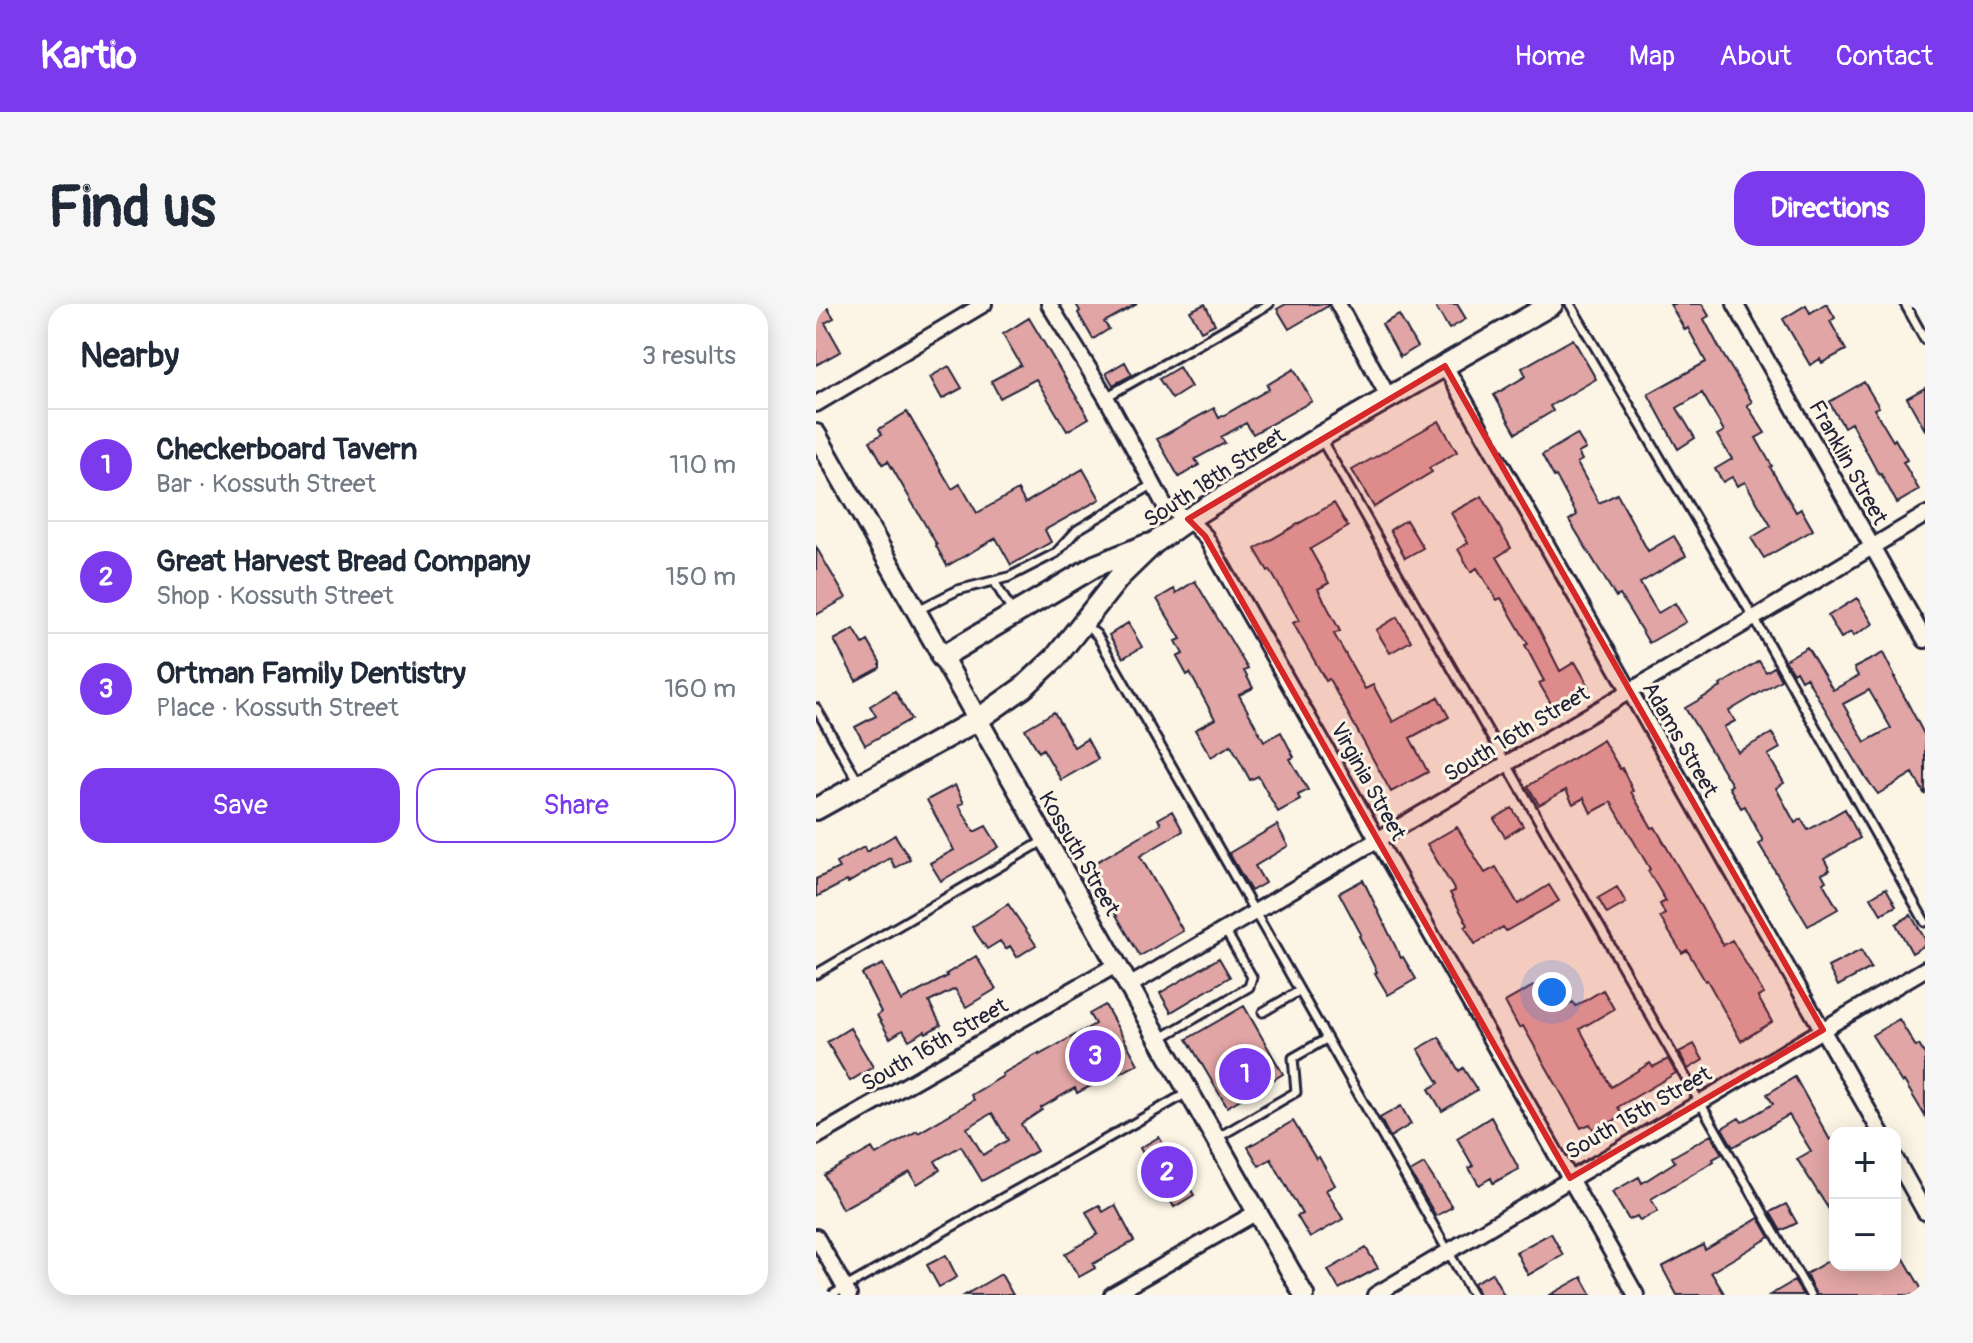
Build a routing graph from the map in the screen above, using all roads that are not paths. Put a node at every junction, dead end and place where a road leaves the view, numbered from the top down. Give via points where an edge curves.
1 (984, 304) edge
2 (1049, 304) edge
3 (1269, 304) edge
4 (1338, 304) edge
5 (1552, 304) edge
6 (1570, 304) edge
7 (1735, 304) edge
8 (1905, 304) edge
9 (1925, 340) edge
10 (1445, 366) junction
11 (1106, 397) junction
12 (1389, 398) junction
13 (816, 404) edge
14 (816, 434) edge
15 (1320, 437) junction
16 (1152, 485) junction
17 (1925, 515) edge
18 (1188, 519) junction
19 (1154, 543) junction
20 (1872, 548) junction
21 (994, 581) junction
22 (916, 611) junction
23 (1014, 614) junction
24 (1754, 618) junction
25 (1082, 622) junction
26 (1925, 640) edge
27 (942, 657) junction
28 (1628, 691) junction
29 (816, 708) edge
30 (977, 720) junction
31 (1506, 765) junction
32 (860, 784) junction
33 (816, 809) edge
34 (1045, 840) junction
35 (1377, 841) junction
36 (1255, 913) junction
37 (1925, 922) edge
38 (1225, 930) junction
39 (1116, 965) junction
40 (1925, 969) edge
41 (816, 974) edge
42 (1129, 986) junction
43 (1299, 991) junction
44 (1263, 1012) dead end
45 (1823, 1030) junction
46 (1326, 1039) junction
47 (1159, 1040) junction
48 (1188, 1092) junction
49 (1700, 1102) junction
50 (1878, 1127) edge
51 (816, 1137) edge
52 (1215, 1139) junction
53 (1901, 1169) edge
54 (1570, 1178) junction
55 (1257, 1212) junction
56 (1925, 1212) edge
57 (816, 1237) edge
58 (1448, 1251) junction
59 (842, 1293) edge
60 (1112, 1295) edge
61 (1304, 1295) edge
62 (1375, 1295) edge
63 (1473, 1295) edge
64 (1636, 1295) edge
65 (1810, 1295) edge

1 - 13 street
2 - 11 street, Virginia Street
3 - 11 lane
4 - 12 street
5 - 10 main road, South 18th Street
6 - 24 lane
7 - 20 street, Franklin Street
8 - 9 lane
10 - 12 main road, South 18th Street
10 - 28 street, Adams Street
11 - 16 street, Virginia Street
12 - 15 main road, South 18th Street
14 - 22 street, Kossuth Street
15 - 18 main road, South 18th Street
15 - 31 lane
16 - 18 street, Virginia Street via 1165,506
16 - 21 lane via 1077,530 1056,553
17 - 20 street, South 16th Street
18 - 19 main road, South 18th Street
18 - 35 street, Virginia Street via 1205,536
19 - 23 main road via 1095,566
19 - 25 main road, South 18th Street
20 - 24 street, South 16th Street
20 - 26 street, Franklin Street
21 - 22 lane via 958,590
21 - 23 lane
22 - 27 street, Kossuth Street
23 - 27 main road
24 - 28 street, South 16th Street
24 - 37 lane
25 - 30 main road, South 18th Street via 1024,687
25 - 36 lane via 1097,635
27 - 30 street, Kossuth Street
28 - 31 street, South 16th Street
28 - 45 street, Adams Street
29 - 32 lane
30 - 32 main road, South 18th Street
30 - 34 street, Kossuth Street
31 - 35 street, South 16th Street
31 - 49 lane
32 - 33 main road, South 18th Street
34 - 39 street, Kossuth Street
34 - 41 lane
35 - 36 street, South 16th Street
35 - 54 street, Virginia Street
36 - 38 street, South 16th Street
36 - 43 lane
38 - 42 street, South 16th Street
38 - 47 lane via 1252,977 1249,987
39 - 42 street, Kossuth Street
39 - 51 street, South 16th Street
40 - 45 street, South 15th Street
42 - 47 street, Kossuth Street
43 - 44 lane
43 - 46 lane
45 - 49 street, South 15th Street
45 - 50 street, Adams Street
46 - 52 lane via 1293,1058 1296,1092
46 - 58 lane
47 - 48 street, Kossuth Street
48 - 52 street, Kossuth Street
48 - 59 lane
49 - 54 street, South 15th Street
49 - 65 lane
52 - 55 street, Kossuth Street
53 - 56 street
54 - 58 street, South 15th Street
54 - 64 street, Virginia Street
55 - 60 street
55 - 61 street, Kossuth Street
57 - 59 street
58 - 62 street, South 15th Street
58 - 63 lane

